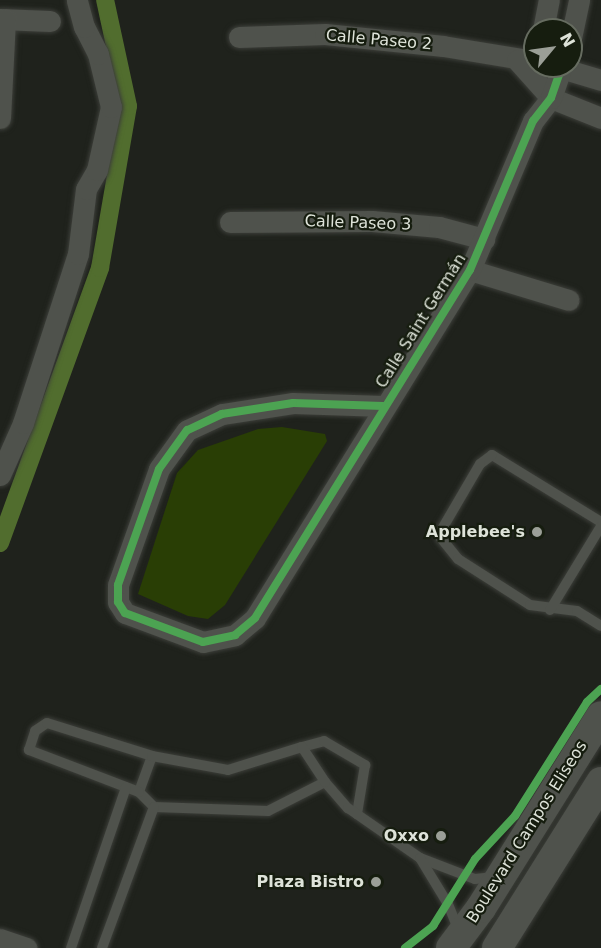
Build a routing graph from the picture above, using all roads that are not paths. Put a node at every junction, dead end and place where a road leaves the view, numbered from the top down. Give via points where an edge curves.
1 (77, 0) edge
2 (549, 0) edge
3 (579, 0) edge
4 (545, 18) edge
5 (575, 18) edge
6 (3, 19) edge
7 (50, 21) dead end
8 (239, 38) dead end
9 (523, 65) edge
10 (583, 74) edge
11 (530, 78) edge
12 (537, 78) edge
13 (556, 78) edge
14 (601, 80) edge
15 (551, 98) junction
16 (0, 118) edge
17 (601, 118) edge
18 (533, 121) junction
19 (230, 222) dead end
20 (484, 239) junction
21 (470, 270) junction
22 (569, 300) dead end
23 (383, 406) junction
24 (0, 475) edge
25 (601, 524) edge
26 (550, 610) junction
27 (601, 611) edge
28 (598, 624) edge
29 (601, 716) edge
30 (302, 747) junction
31 (152, 756) junction
32 (326, 782) junction
33 (601, 782) edge
34 (126, 787) junction
35 (140, 792) junction
36 (154, 807) junction
37 (357, 814) junction
38 (420, 858) junction
39 (500, 876) junction
40 (0, 939) edge
41 (456, 942) edge
42 (26, 948) edge
43 (71, 948) edge
44 (102, 948) edge
45 (497, 948) edge

1 - 24 street via 84,27 98,54 111,107 97,170 86,189 78,254 23,423
2 - 4 street
3 - 5 street
6 - 7 street
6 - 16 street
8 - 9 street, Calle Paseo 2 via 325,34 443,46
10 - 14 street
11 - 18 street, Calle Saint Germán
12 - 15 street
13 - 15 street, Calle Saint Germán
15 - 17 street
15 - 18 street, Calle Saint Germán
18 - 20 street, Calle Saint Germán
19 - 20 street, Calle Paseo 3 via 372,222 439,227
20 - 21 street, Calle Saint Germán
21 - 22 street
21 - 23 street, Calle Saint Germán
23 - 23 street, Calle Saint Germán via 292,403 222,414 187,430 159,469 118,585 118,602 132,618 187,639 214,641 235,635 255,618
25 - 26 lane
25 - 26 lane via 492,455 480,464 442,529 446,547 530,605
26 - 28 lane via 577,610
27 - 28 lane
29 - 39 main road, Boulevard Campos Eliseos
30 - 31 lane via 228,770
30 - 32 lane
30 - 37 lane via 324,741 365,765
31 - 34 lane via 47,723 35,731 28,750
31 - 35 lane
32 - 36 lane via 268,812
32 - 37 lane
33 - 45 main road
34 - 35 lane
34 - 43 lane
35 - 36 lane
36 - 44 lane
37 - 38 lane
38 - 39 lane via 475,879
38 - 41 lane via 448,904
39 - 41 main road, Boulevard Campos Eliseos
40 - 42 street

